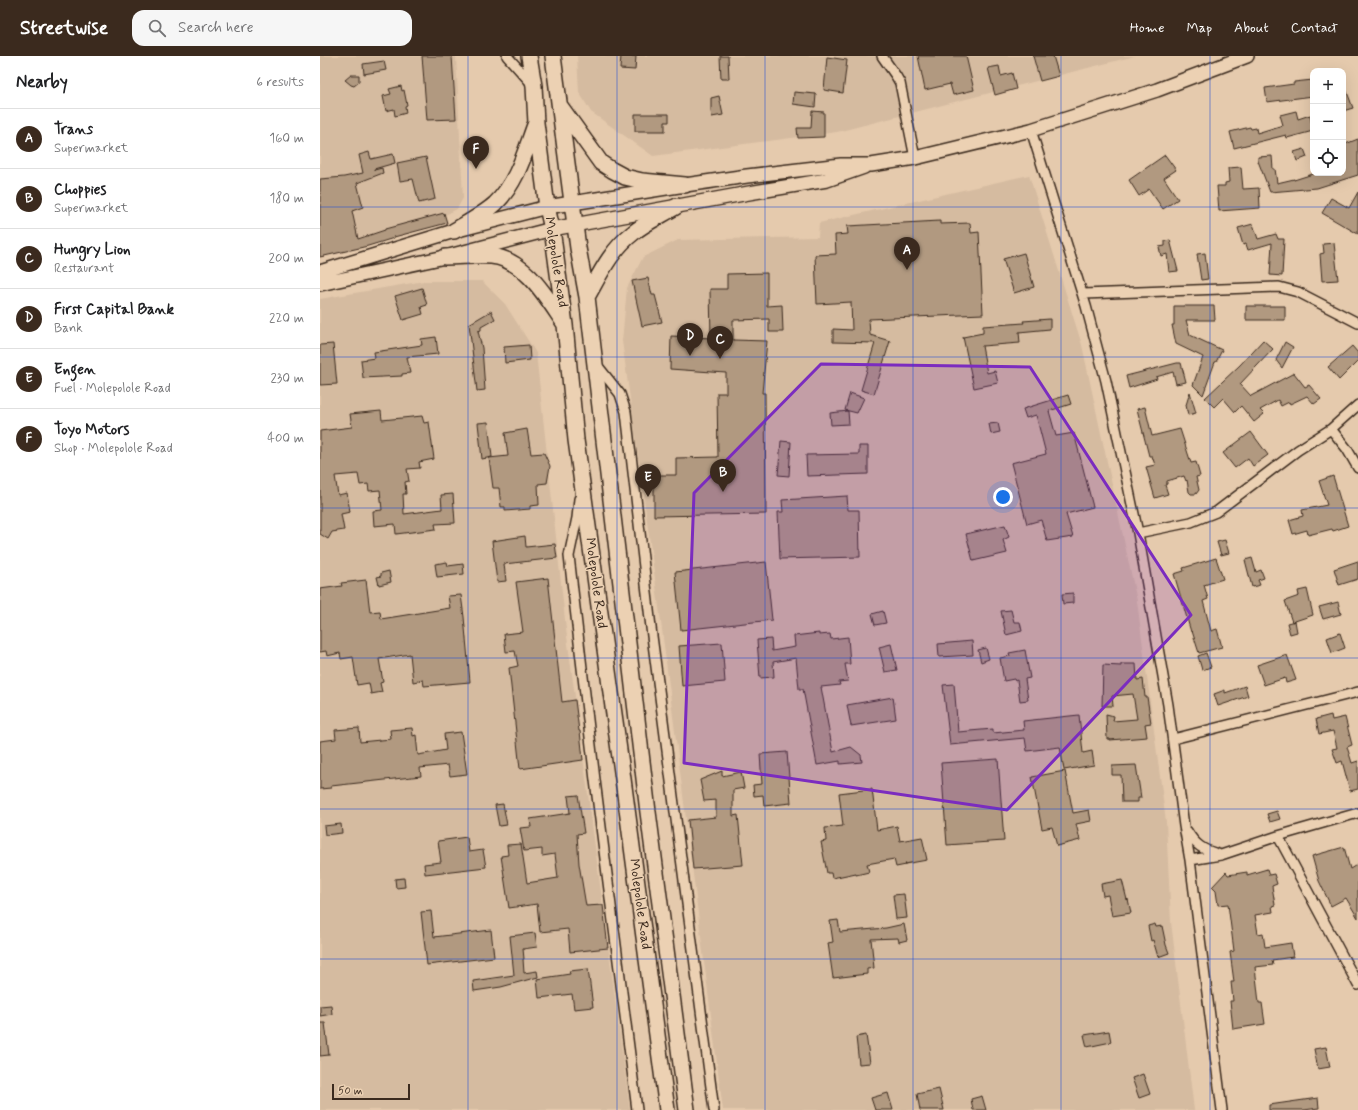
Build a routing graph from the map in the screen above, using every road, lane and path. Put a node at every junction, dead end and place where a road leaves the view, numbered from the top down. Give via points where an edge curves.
1 (506, 56) edge
2 (529, 56) edge
3 (553, 56) edge
4 (882, 56) edge
5 (1244, 57) edge
6 (534, 86) junction
7 (558, 104) junction
8 (536, 123) junction
9 (1031, 130) junction
10 (915, 158) junction
11 (872, 165) junction
12 (685, 185) junction
13 (572, 203) junction
14 (677, 206) junction
15 (547, 207) junction
16 (575, 225) junction
17 (552, 229) junction
18 (454, 231) junction
19 (445, 257) junction
20 (320, 272) edge
21 (320, 284) edge
22 (1083, 294) junction
23 (587, 298) junction
24 (1358, 323) edge
25 (565, 325) junction
26 (594, 363) junction
27 (1358, 405) edge
28 (1331, 429) junction
29 (1358, 468) edge
30 (581, 480) junction
31 (1138, 533) junction
32 (1358, 692) edge
33 (1173, 739) junction
34 (1358, 813) edge
35 (1184, 826) junction
36 (1278, 836) junction
37 (1221, 855) junction
38 (1190, 860) junction
39 (1358, 985) edge
40 (637, 1110) edge
41 (667, 1110) edge
42 (687, 1110) edge
43 (714, 1110) edge
44 (1222, 1110) edge

1 - 6 street
2 - 6 main road, Molepolole Road
3 - 7 main road, Molepolole Road
4 - 10 street via 900,83
5 - 9 main road via 1157,90
6 - 8 main road, Molepolole Road
7 - 12 main road via 601,163 625,177
7 - 13 main road, Molepolole Road
8 - 15 main road, Molepolole Road
8 - 18 main road via 516,177 506,193 494,205
9 - 10 main road
9 - 22 street
10 - 11 main road
11 - 12 main road via 841,165
11 - 14 main road via 828,180
12 - 13 main road
13 - 15 main road
13 - 16 main road, Molepolole Road
14 - 16 main road
14 - 23 main road via 634,232 621,243 611,255
15 - 17 main road, Molepolole Road
15 - 18 main road
16 - 17 main road
16 - 23 main road, Molepolole Road
17 - 19 main road
17 - 25 main road, Molepolole Road
18 - 20 main road
19 - 21 main road
19 - 25 main road via 492,256 506,260 525,272 539,286
22 - 24 street via 1279,287 1298,292
22 - 31 street via 1106,381
23 - 26 main road, Molepolole Road
25 - 30 main road, Molepolole Road
26 - 42 main road, Molepolole Road
26 - 43 street via 620,394 626,412 652,636
27 - 28 street
28 - 29 street
28 - 31 street via 1298,450 1216,512 1190,522
30 - 40 street via 577,518 568,556
30 - 41 main road, Molepolole Road
31 - 33 street
32 - 33 street
33 - 35 street
34 - 36 street
35 - 37 street via 1198,846
35 - 38 street
36 - 37 street
36 - 39 street
37 - 38 street
38 - 44 street

